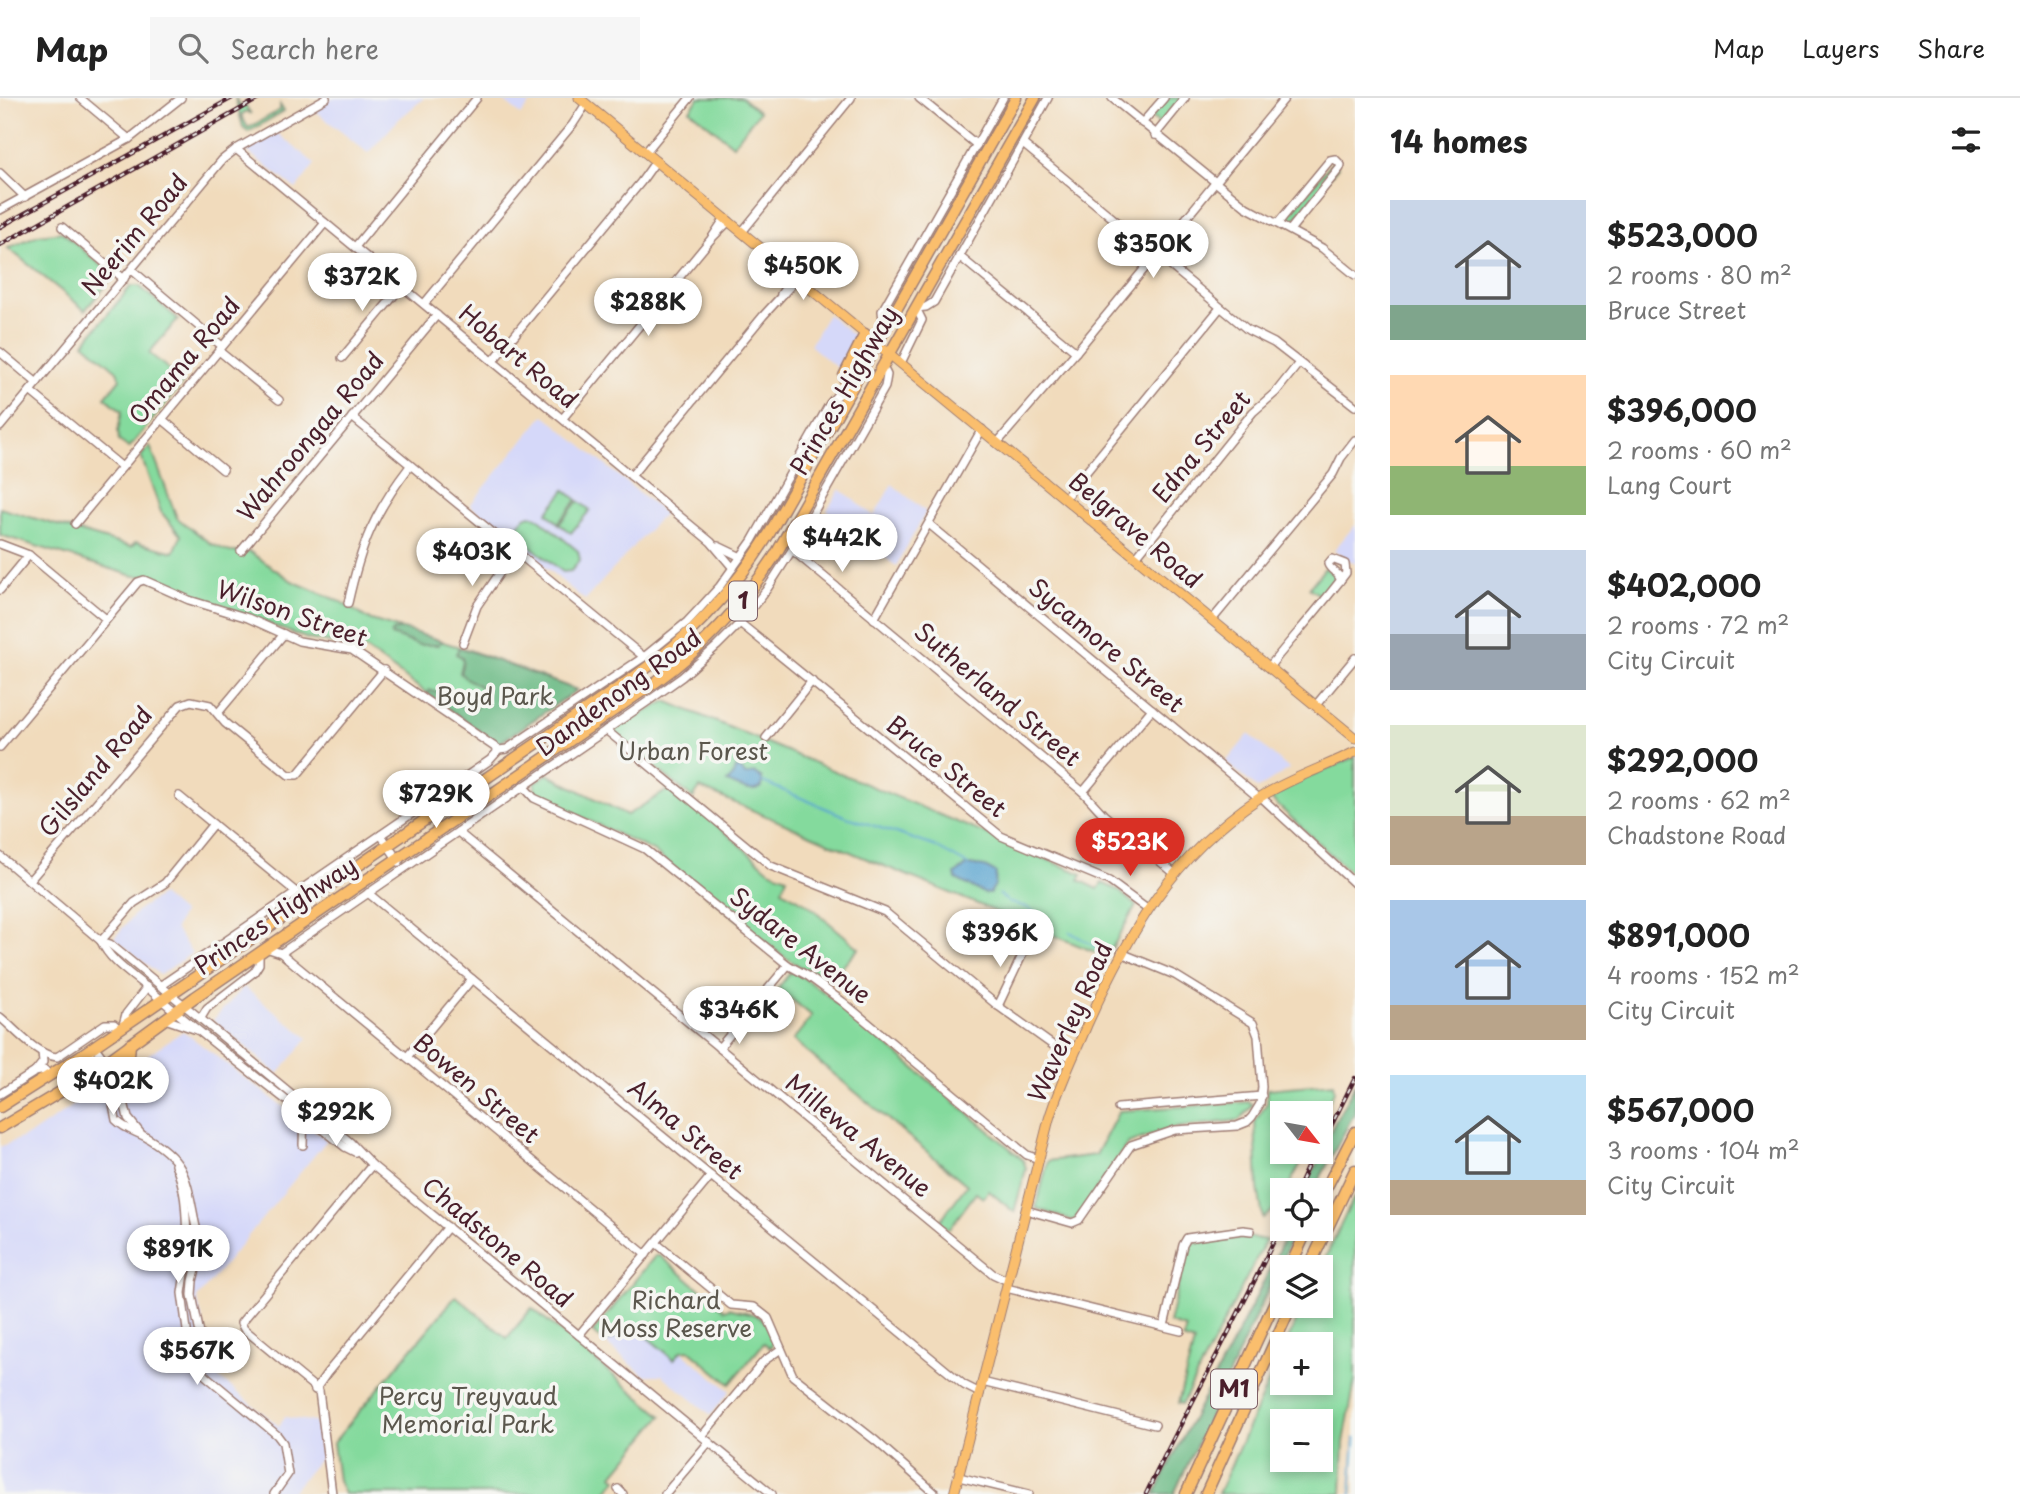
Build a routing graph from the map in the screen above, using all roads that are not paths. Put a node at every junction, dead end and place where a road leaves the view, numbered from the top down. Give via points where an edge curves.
1 (80, 98) edge
2 (181, 98) edge
3 (326, 98) edge
4 (477, 98) edge
5 (690, 98) edge
6 (851, 98) edge
7 (919, 98) edge
8 (1003, 98) edge
9 (1016, 98) edge
10 (1035, 98) edge
11 (1048, 98) edge
12 (1112, 98) edge
13 (1164, 98) edge
14 (1185, 98) edge
15 (1285, 98) edge
16 (585, 103) edge
17 (1143, 124) junction
18 (1155, 135) junction
19 (129, 139) junction
20 (1023, 144) junction
21 (976, 145) junction
22 (236, 149) junction
23 (645, 152) junction
24 (657, 162) junction
25 (0, 173) edge
26 (1216, 182) junction
27 (25, 197) junction
28 (0, 210) edge
29 (727, 219) junction
30 (325, 223) junction
31 (1278, 223) junction
32 (62, 228) dead end
33 (1290, 230) junction
34 (742, 232) junction
35 (922, 241) junction
36 (935, 242) junction
37 (355, 247) junction
38 (1156, 255) junction
39 (959, 256) junction
40 (132, 270) junction
41 (1355, 275) edge
42 (796, 277) junction
43 (124, 279) junction
44 (402, 286) junction
45 (424, 304) junction
46 (1220, 308) junction
47 (916, 309) junction
48 (437, 315) junction
49 (885, 329) junction
50 (865, 334) junction
51 (876, 344) junction
52 (220, 348) junction
53 (0, 352) edge
54 (1076, 352) junction
55 (890, 355) junction
56 (342, 358) dead end
57 (494, 361) junction
58 (901, 363) junction
59 (1299, 363) junction
60 (37, 383) junction
61 (30, 391) junction
62 (848, 391) junction
63 (279, 400) dead end
64 (1355, 405) edge
65 (352, 417) junction
66 (563, 418) junction
67 (162, 419) junction
68 (0, 427) edge
69 (982, 429) junction
70 (1355, 440) edge
71 (998, 442) junction
72 (410, 466) junction
73 (122, 467) junction
74 (223, 470) dead end
75 (631, 476) junction
76 (787, 490) junction
77 (1065, 498) junction
78 (811, 504) junction
79 (75, 524) dead end
80 (929, 524) junction
81 (711, 542) junction
82 (0, 544) edge
83 (241, 551) dead end
84 (792, 551) junction
85 (514, 552) junction
86 (29, 555) junction
87 (741, 557) junction
88 (1136, 557) junction
89 (733, 568) junction
90 (1340, 581) dead end
91 (0, 590) edge
92 (348, 603) dead end
93 (106, 619) junction
94 (874, 619) junction
95 (1212, 620) junction
96 (740, 623) junction
97 (284, 634) junction
98 (463, 643) dead end
99 (644, 657) junction
100 (1355, 658) edge
101 (1269, 667) junction
102 (384, 670) junction
103 (812, 681) junction
104 (582, 698) junction
105 (1315, 705) junction
106 (589, 708) junction
107 (1152, 709) junction
108 (218, 713) junction
109 (602, 725) junction
110 (766, 738) dead end
111 (1355, 738) edge
112 (0, 747) edge
113 (499, 750) junction
114 (1355, 752) edge
115 (523, 786) junction
116 (1083, 792) junction
117 (179, 796) dead end
118 (1260, 797) junction
119 (213, 824) junction
120 (458, 832) junction
121 (381, 835) junction
122 (388, 845) junction
123 (0, 856) edge
124 (397, 858) junction
125 (404, 869) junction
126 (1174, 873) junction
127 (30, 880) junction
128 (1355, 884) edge
129 (296, 892) junction
130 (368, 893) junction
131 (1147, 909) junction
132 (101, 941) junction
133 (1027, 945) dead end
134 (262, 950) junction
135 (281, 953) junction
136 (1121, 953) junction
137 (788, 965) junction
138 (472, 979) junction
139 (160, 986) junction
140 (147, 987) junction
141 (166, 997) junction
142 (998, 1006) junction
143 (180, 1008) junction
144 (0, 1017) edge
145 (201, 1018) junction
146 (165, 1019) junction
147 (121, 1027) junction
148 (201, 1031) junction
149 (130, 1044) junction
150 (92, 1048) junction
151 (719, 1048) junction
152 (42, 1052) junction
153 (57, 1057) junction
154 (407, 1057) junction
155 (1072, 1059) junction
156 (103, 1064) junction
157 (35, 1072) junction
158 (54, 1073) junction
159 (116, 1074) junction
160 (87, 1076) junction
161 (110, 1092) junction
162 (0, 1094) edge
163 (1262, 1096) junction
164 (0, 1107) edge
165 (1118, 1108) dead end
166 (304, 1114) junction
167 (0, 1128) edge
168 (1355, 1132) edge
169 (142, 1135) junction
170 (303, 1145) dead end
171 (359, 1154) junction
172 (169, 1156) junction
173 (1039, 1158) junction
174 (372, 1165) junction
175 (1355, 1170) edge
176 (711, 1176) junction
177 (1331, 1178) edge
178 (1026, 1210) junction
179 (448, 1227) junction
180 (1251, 1231) dead end
181 (656, 1242) junction
182 (199, 1244) junction
183 (187, 1245) junction
184 (646, 1255) junction
185 (1315, 1255) edge
186 (187, 1260) junction
187 (198, 1261) junction
188 (1007, 1284) junction
189 (1270, 1312) edge
190 (1286, 1318) edge
191 (1164, 1326) junction
192 (1181, 1331) dead end
193 (579, 1335) junction
194 (781, 1349) junction
195 (200, 1367) junction
196 (982, 1382) junction
197 (315, 1388) junction
198 (980, 1393) junction
199 (1155, 1425) dead end
200 (705, 1439) junction
201 (959, 1477) junction
202 (333, 1492) edge
203 (274, 1494) edge
204 (665, 1494) edge
205 (772, 1494) edge
206 (936, 1494) edge
207 (954, 1494) edge
208 (1029, 1494) edge
209 (1186, 1494) edge
210 (1206, 1494) edge

1 - 19 street
2 - 19 street
3 - 22 street, Neerim Road
4 - 37 street
5 - 23 street
6 - 34 street
7 - 21 street
8 - 21 street
9 - 36 highway, Princes Highway / 1
10 - 47 highway, Princes Highway / 1
11 - 20 street
12 - 17 street
13 - 17 street
14 - 18 street
15 - 26 street
16 - 23 main road, Belgrave Road
16 - 45 street via 573,124
17 - 18 street
18 - 26 street
19 - 27 street
20 - 38 street
20 - 39 street
21 - 35 street
22 - 30 street, Hobart Road
22 - 40 street, Neerim Road
23 - 24 main road, Belgrave Road
24 - 29 main road, Belgrave Road
24 - 57 street
25 - 27 street
26 - 31 street via 1246,207
26 - 38 street
27 - 28 street
29 - 34 main road, Belgrave Road
29 - 66 street
30 - 37 street, Hobart Road
30 - 52 street, Omama Road
31 - 33 street
31 - 33 street via 1335,159 1340,168
32 - 43 street
33 - 41 street
34 - 42 main road, Belgrave Road
35 - 36 street
35 - 49 street via 882,311
36 - 49 highway, Princes Highway / 1
37 - 44 street, Hobart Road
38 - 46 street
38 - 54 street
39 - 47 street via 934,302
39 - 54 street
40 - 43 street, Neerim Road
40 - 52 street
42 - 50 main road, Belgrave Road
42 - 75 street
43 - 60 street, Neerim Road
44 - 45 street, Hobart Road
44 - 56 street
45 - 48 street, Hobart Road
46 - 59 street
46 - 77 street
47 - 55 highway, Princes Highway / 1
47 - 58 street via 922,320
48 - 57 street, Hobart Road
48 - 65 street, Wahroongaa Road
49 - 51 highway, Princes Highway / 1
50 - 51 main road, Belgrave Road
50 - 62 highway via 844,376
51 - 55 main road, Belgrave Road
51 - 62 highway, Princes Highway / 1
52 - 63 street
52 - 67 street, Omama Road
53 - 60 street
54 - 71 street
55 - 58 main road, Belgrave Road
55 - 78 highway, Princes Highway / 1
57 - 66 street, Hobart Road
58 - 69 main road, Belgrave Road
59 - 64 street
59 - 88 street, Edna Street via 1253,412
60 - 61 street, Neerim Road
61 - 68 street, Neerim Road
61 - 73 street
62 - 76 highway, Princes Highway / 1
65 - 72 street
65 - 83 street, Wahroongaa Road
66 - 75 street, Hobart Road
67 - 73 street, Omama Road
67 - 74 street
69 - 71 main road, Belgrave Road
69 - 80 street
70 - 95 street via 1329,479
71 - 77 main road, Belgrave Road
72 - 85 street
72 - 92 street via 372,525 359,555
73 - 79 street, Omama Road
75 - 81 street, Hobart Road
76 - 78 street
76 - 87 street, Dandenong Road
76 - 106 highway, Princes Highway / 1 via 751,563 708,615 666,654
77 - 88 main road, Belgrave Road
78 - 84 street, Dandenong Road
78 - 109 highway, Princes Highway / 1 via 721,625
80 - 94 street
80 - 107 street, Sycamore Street
81 - 87 street, Hobart Road
81 - 89 street, Hobart Road
82 - 86 street
84 - 94 street, Sutherland Street
84 - 96 street, Dandenong Road
85 - 98 street via 477,606
85 - 99 street
86 - 91 street
86 - 93 street
87 - 89 street, Dandenong Road
88 - 95 main road, Belgrave Road
89 - 99 street, Dandenong Road via 687,622
90 - 101 street
93 - 97 street, Wilson Street via 136,584 148,580
93 - 112 street
94 - 116 street, Sutherland Street
95 - 101 main road, Belgrave Road
96 - 103 street, Bruce Street
96 - 109 street, Dandenong Road via 690,670
97 - 102 street, Wilson Street via 352,650
97 - 108 street
99 - 104 street, Dandenong Road
100 - 105 street
101 - 105 main road, Belgrave Road
102 - 108 street via 297,775 289,775
102 - 113 street, Wilson Street
103 - 110 street
103 - 131 street, Bruce Street via 1001,836 1113,883
104 - 106 street, Dandenong Road
104 - 113 street, Dandenong Road
105 - 111 main road, Belgrave Road
106 - 109 street, Dandenong Road
106 - 122 highway, Princes Highway / 1
107 - 116 street
107 - 118 street, Sycamore Street
108 - 127 street, Gilsland Road via 198,701 174,709
109 - 115 street, Dandenong Road
109 - 124 highway, Princes Highway / 1
109 - 142 street via 771,866 885,912
113 - 121 street, Dandenong Road
114 - 118 main road, Waverley Road
115 - 120 street, Dandenong Road
115 - 137 street, Sydare Avenue via 534,798 646,849
116 - 126 street, Sutherland Street
117 - 119 street
118 - 126 main road, Waverley Road via 1208,838
118 - 128 street, Sycamore Street
119 - 129 street
119 - 132 street via 165,883 134,903
120 - 125 street, Dandenong Road
120 - 151 street, Millewa Avenue
121 - 122 street
121 - 129 street, Dandenong Road
122 - 124 street
122 - 141 highway, Princes Highway / 1
123 - 127 street
124 - 125 street
124 - 134 highway, Princes Highway / 1
125 - 130 street, Dandenong Road
126 - 131 main road, Waverley Road
127 - 132 street
129 - 139 street, Dandenong Road
130 - 135 street, Dandenong Road
130 - 138 street, Alma Street
131 - 136 main road, Waverley Road
132 - 139 street
132 - 140 street, Chadstone Road via 105,950
133 - 142 street
134 - 135 street
134 - 143 highway, Princes Highway / 1
134 - 145 street via 252,975 207,1008
135 - 154 street, Bowen Street
136 - 155 main road, Waverley Road
136 - 163 street via 1175,975 1253,1023
137 - 151 street
137 - 173 street, Sydare Avenue via 843,1002 1027,1155
138 - 154 street
138 - 176 street, Alma Street
139 - 141 highway
140 - 141 street, Chadstone Road
140 - 147 street
141 - 143 street, Chadstone Road
141 - 147 highway, 1
142 - 155 street
143 - 145 street, Chadstone Road
143 - 146 highway, Princes Highway / 1
143 - 148 street, Chadstone Road
144 - 152 street
145 - 171 street, Chadstone Road
146 - 148 street
146 - 149 highway, Princes Highway / 1
147 - 150 highway, 1
147 - 153 street via 103,1025
148 - 166 street, Chadstone Road
149 - 156 highway, Princes Highway / 1
149 - 159 highway via 129,1056
150 - 156 street
150 - 158 highway, 1
151 - 188 street, Millewa Avenue
152 - 153 street
152 - 157 street via 43,1062
153 - 158 street
154 - 184 street, Bowen Street
155 - 173 main road, Waverley Road
156 - 159 street
156 - 160 highway, Princes Highway / 1
156 - 161 street
157 - 158 street
157 - 162 street
158 - 164 highway, 1
159 - 169 street via 128,1118
160 - 161 highway
160 - 167 highway, Princes Highway / 1
161 - 169 street via 116,1120
163 - 165 street
163 - 178 street via 1252,1117 1241,1125 1175,1130 1131,1144 1079,1220 1072,1223
166 - 170 street
166 - 171 street, Chadstone Road
168 - 177 highway
169 - 172 street
171 - 174 street, Chadstone Road
172 - 182 street via 188,1181
172 - 183 street via 183,1189
173 - 178 main road, Waverley Road
174 - 179 street, Chadstone Road
174 - 197 street via 241,1323
175 - 185 highway
176 - 181 street
176 - 198 street, Alma Street via 964,1385
178 - 188 main road, Waverley Road
179 - 193 street, Chadstone Road
179 - 197 street
180 - 191 street via 1187,1238
181 - 184 street
181 - 194 street via 730,1305 754,1307 768,1318
182 - 183 street
182 - 187 street via 204,1254
183 - 186 street
184 - 193 street
186 - 187 street
186 - 195 street via 182,1299 191,1360
187 - 195 street via 192,1292 205,1358
188 - 191 street, Millewa Avenue
188 - 196 main road, Waverley Road
189 - 209 highway, M1
190 - 210 highway, M1
191 - 192 street, Millewa Avenue
193 - 200 street, Chadstone Road
194 - 200 street via 765,1361
194 - 206 street via 793,1376
195 - 203 street via 283,1443 289,1471
196 - 198 main road, Waverley Road
196 - 199 street
197 - 202 street
198 - 201 main road, Waverley Road
200 - 204 street
200 - 205 street, Chadstone Road
201 - 207 main road, Waverley Road
201 - 208 street

